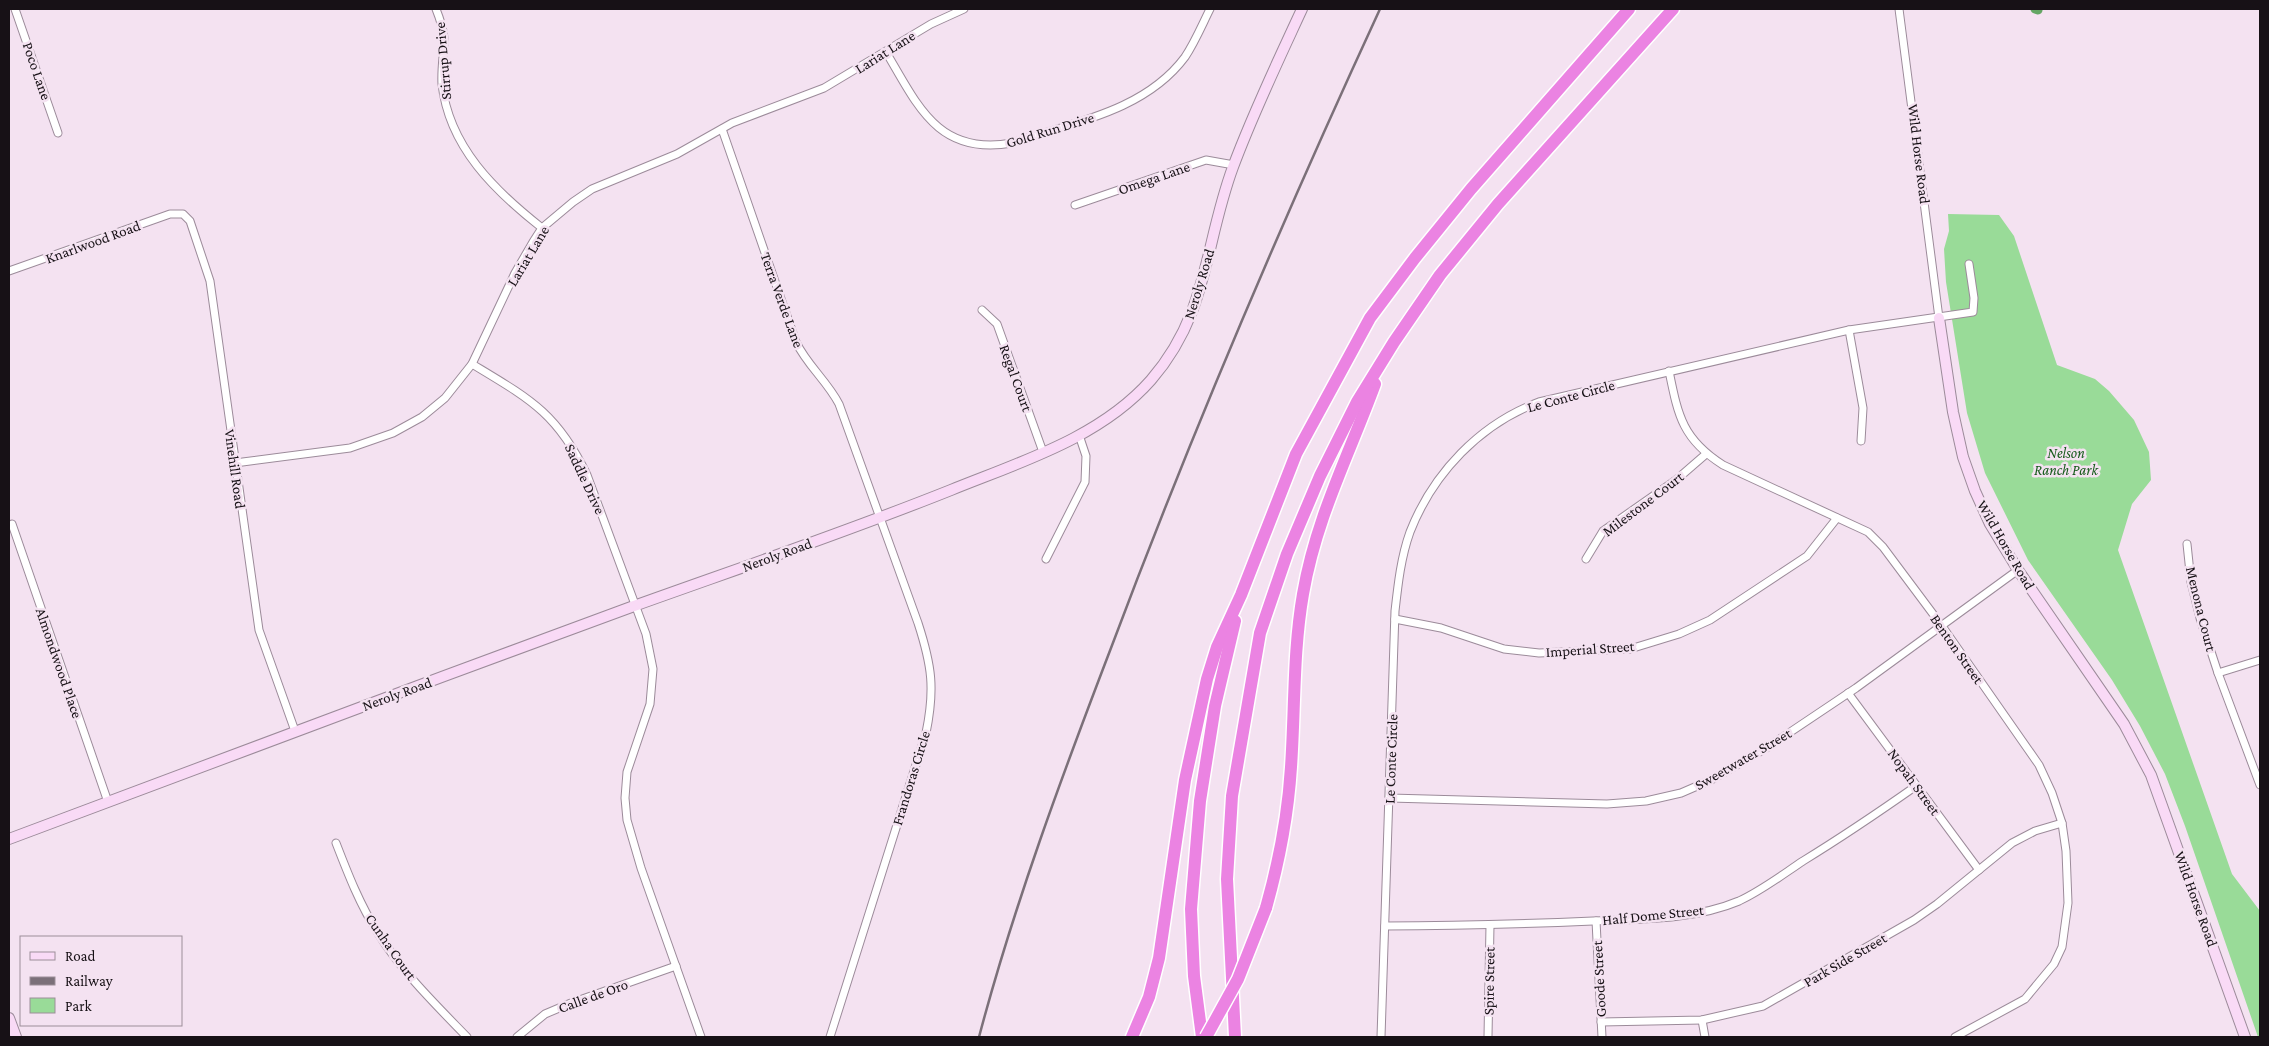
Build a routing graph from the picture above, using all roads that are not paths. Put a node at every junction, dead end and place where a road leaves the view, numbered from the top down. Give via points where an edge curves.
1 (15, 9) edge
2 (436, 9) edge
3 (964, 9) edge
4 (1210, 9) edge
5 (1302, 9) edge
6 (1629, 9) edge
7 (1673, 9) edge
8 (1900, 9) edge
9 (886, 52) junction
10 (722, 129) junction
11 (58, 133) dead end
12 (1234, 165) junction
13 (1075, 205) dead end
14 (176, 212) joint
15 (542, 228) junction
16 (1969, 264) dead end
17 (9, 271) edge
18 (982, 310) dead end
19 (1939, 318) junction
20 (1849, 330) junction
21 (1386, 356) junction
22 (472, 364) junction
23 (1669, 371) junction
24 (1078, 435) junction
25 (1861, 441) dead end
26 (1043, 452) junction
27 (1706, 454) junction
28 (235, 463) junction
29 (879, 518) junction
30 (1837, 518) junction
31 (12, 524) dead end
32 (2187, 544) dead end
33 (1586, 558) dead end
34 (1046, 559) dead end
35 (2018, 570) junction
36 (1241, 595) junction
37 (636, 606) junction
38 (1395, 619) junction
39 (1942, 626) junction
40 (2260, 660) edge
41 (2218, 673) junction
42 (1848, 693) junction
43 (295, 731) junction
44 (1916, 786) junction
45 (2260, 786) edge
46 (1390, 798) junction
47 (108, 802) junction
48 (2062, 823) junction
49 (9, 839) edge
50 (336, 843) dead end
51 (1979, 870) junction
52 (1596, 921) junction
53 (1490, 925) junction
54 (1385, 926) junction
55 (676, 966) junction
56 (9, 1018) edge
57 (1702, 1020) junction
58 (1601, 1022) junction
59 (16, 1037) edge
60 (467, 1037) edge
61 (517, 1037) edge
62 (701, 1037) edge
63 (830, 1037) edge
64 (1132, 1037) edge
65 (1202, 1037) edge
66 (1206, 1037) edge
67 (1235, 1037) edge
68 (1381, 1037) edge
69 (1488, 1037) edge
70 (1602, 1037) edge
71 (1706, 1037) edge
72 (1955, 1037) edge
73 (2245, 1037) edge

1 - 11 street, Poco Lane
2 - 15 street, Stirrup Drive via 444,39 442,84 456,132 479,170
3 - 9 street, Lariat Lane via 936,21
4 - 9 street, Gold Run Drive via 1185,56 1148,92 1114,109 998,146 967,143 935,126
5 - 12 street, Neroly Road
6 - 36 highway via 1471,189 1370,318 1296,454
7 - 21 highway via 1498,204 1440,275
8 - 19 street, Wild Horse Road
9 - 10 street, Lariat Lane via 824,88
10 - 15 street, Lariat Lane via 678,154 592,189
10 - 29 street, Terra Verde Lane via 796,342 839,404
12 - 13 street, Omega Lane via 1206,160
12 - 24 street, Neroly Road via 1199,294 1178,341 1154,376 1133,398
14 - 17 street, Knarlwood Road
14 - 28 street, Vinehill Road via 190,221 210,281
15 - 22 street, Lariat Lane via 515,273
16 - 19 street, Le Conte Circle via 1973,312
18 - 26 street, Regal Court via 996,324
19 - 20 street, Le Conte Circle
19 - 35 street, Wild Horse Road via 1963,457 1990,524
20 - 23 street, Le Conte Circle
20 - 25 street via 1863,408
21 - 66 highway, bridge via 1328,499 1307,570 1297,644 1287,810 1266,908 1238,979
21 - 67 highway via 1357,402 1320,476 1287,554 1260,633 1232,796 1227,879
22 - 28 street, Lariat Lane via 445,398 422,417 393,433 350,448
22 - 37 street, Saddle Drive via 534,403 551,418 575,450
23 - 27 street, Benton Street via 1683,425
23 - 38 street, Le Conte Circle via 1539,402 1502,420 1460,453 1422,506 1410,533 1400,570
24 - 26 street, Neroly Road
24 - 34 street via 1086,456 1085,482
26 - 29 street, Neroly Road
27 - 30 street, Benton Street
27 - 33 street, Milestone Court via 1676,480 1603,532
28 - 43 street, Vinehill Road via 259,630
29 - 37 street, Neroly Road
29 - 63 street, Frandoras Circle via 927,653 932,697 926,733
30 - 38 street, Imperial Street via 1807,556 1710,620 1679,634 1630,649 1539,653 1504,649 1441,628
30 - 39 street, Benton Street via 1868,532 1883,547
31 - 47 street, Almondwood Place
32 - 41 street, Menona Court via 2191,582
35 - 39 street, Sweetwater Street
35 - 73 street, Wild Horse Road via 2124,724 2151,774
36 - 64 highway via 1217,647 1198,712 1159,958 1149,997
36 - 65 highway via 1215,706 1199,811 1190,909
37 - 43 street, Neroly Road
37 - 55 street via 648,640 653,669 650,704 627,772 627,820
38 - 46 street, Le Conte Circle
39 - 42 street, Sweetwater Street
39 - 48 street, Benton Street via 2043,772
40 - 41 street
41 - 45 street, Menona Court
42 - 44 street, Nopah Street
42 - 46 street, Sweetwater Street via 1768,747 1711,780 1681,793 1646,801 1607,804
43 - 47 street, Neroly Road
44 - 51 street, Nopah Street
44 - 52 street, Half Dome Street via 1764,887 1739,900 1683,916
46 - 54 street, Le Conte Circle
47 - 49 street, Neroly Road
48 - 51 street, Park Side Street via 2023,836
48 - 72 street, Benton Street via 2068,903 2062,947 2054,964 2025,999
50 - 60 street, Cunha Court via 362,904 383,940 414,981
51 - 57 street, Park Side Street via 1914,920 1782,997 1763,1006
52 - 53 street, Half Dome Street
52 - 58 street, Goode Street
53 - 54 street, Half Dome Street
53 - 69 street, Spire Street
54 - 68 street, Le Conte Circle
55 - 61 street, Calle de Oro via 546,1014
55 - 62 street
56 - 59 street
57 - 58 street, Park Side Street
57 - 71 street
58 - 70 street, Goode Street

